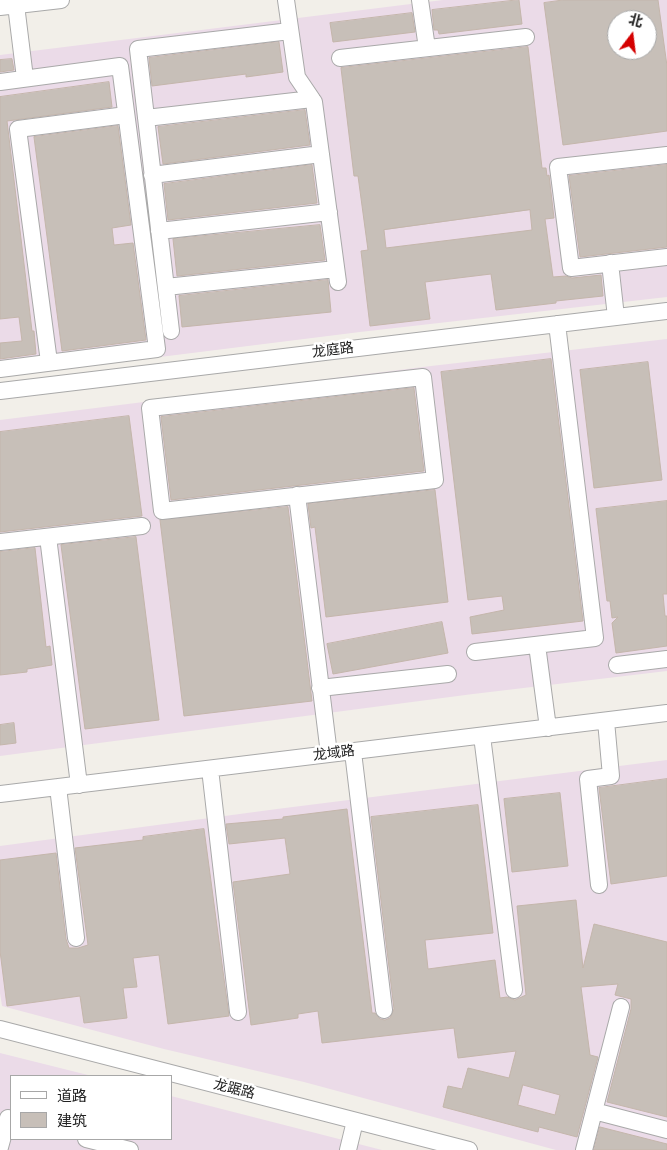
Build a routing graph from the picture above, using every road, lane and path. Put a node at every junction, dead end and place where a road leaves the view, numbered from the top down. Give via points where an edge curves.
1 (61, 0) edge
2 (286, 0) edge
3 (420, 0) edge
4 (7, 5) edge
5 (290, 31) junction
6 (526, 37) dead end
7 (427, 48) junction
8 (340, 58) dead end
9 (25, 78) junction
10 (0, 82) edge
11 (312, 99) junction
12 (126, 115) junction
13 (146, 118) junction
14 (321, 154) junction
15 (667, 155) edge
16 (152, 175) junction
17 (329, 212) junction
18 (159, 231) junction
19 (667, 257) edge
20 (610, 263) junction
21 (166, 287) junction
22 (667, 311) edge
23 (616, 317) junction
24 (557, 324) junction
25 (171, 331) dead end
26 (49, 362) junction
27 (0, 369) edge
28 (0, 391) edge
29 (297, 495) junction
30 (142, 526) dead end
31 (48, 537) junction
32 (0, 542) edge
33 (537, 645) junction
34 (475, 652) dead end
35 (667, 659) edge
36 (617, 666) dead end
37 (448, 674) dead end
38 (320, 688) junction
39 (667, 713) edge
40 (606, 721) junction
41 (548, 728) junction
42 (482, 736) junction
43 (353, 752) junction
44 (329, 754) junction
45 (210, 769) junction
46 (79, 785) junction
47 (58, 788) junction
48 (0, 794) edge
49 (599, 885) dead end
50 (76, 938) dead end
51 (514, 990) dead end
52 (621, 1006) dead end
53 (384, 1010) dead end
54 (238, 1012) dead end
55 (0, 1029) edge
56 (594, 1112) junction
57 (6, 1118) edge
58 (356, 1121) junction
59 (667, 1130) edge
60 (90, 1140) edge
61 (0, 1147) edge
62 (130, 1150) edge
63 (348, 1150) edge
64 (468, 1150) edge
65 (584, 1150) edge

1 - 4 street
2 - 5 street
3 - 7 street
4 - 9 street
5 - 11 street via 297,77
5 - 13 street via 138,48
6 - 7 street
7 - 8 street
9 - 10 street
9 - 12 street via 120,66
11 - 13 street
11 - 14 street
12 - 26 street via 18,129
12 - 26 street via 157,349
13 - 16 street
14 - 16 street
14 - 17 street
15 - 20 street via 558,167 570,268
16 - 18 street
17 - 18 street
17 - 21 street via 337,276
18 - 21 street
19 - 20 street
20 - 23 street
21 - 25 street
22 - 23 street, 龙庭路
23 - 24 street, 龙庭路
24 - 28 street, 龙庭路
24 - 33 street via 595,638
26 - 27 street
29 - 29 street via 162,511 150,408 423,377 435,480
29 - 38 street
30 - 31 street
31 - 32 street
31 - 46 street
33 - 34 street
33 - 41 street
35 - 36 street
37 - 38 street
38 - 44 street
39 - 40 street, 龙域路
40 - 41 street, 龙域路
40 - 49 street via 611,776 588,780
41 - 42 street, 龙域路
42 - 43 street, 龙域路
42 - 51 street
43 - 44 street, 龙域路
43 - 53 street
44 - 45 street, 龙域路
45 - 46 street, 龙域路
45 - 54 street
46 - 47 street, 龙域路
47 - 48 street, 龙域路
47 - 50 street
52 - 56 street
55 - 58 street, 龙踞路
56 - 59 street
56 - 65 street
57 - 61 street
58 - 63 street
58 - 64 street, 龙踞路
60 - 62 street

